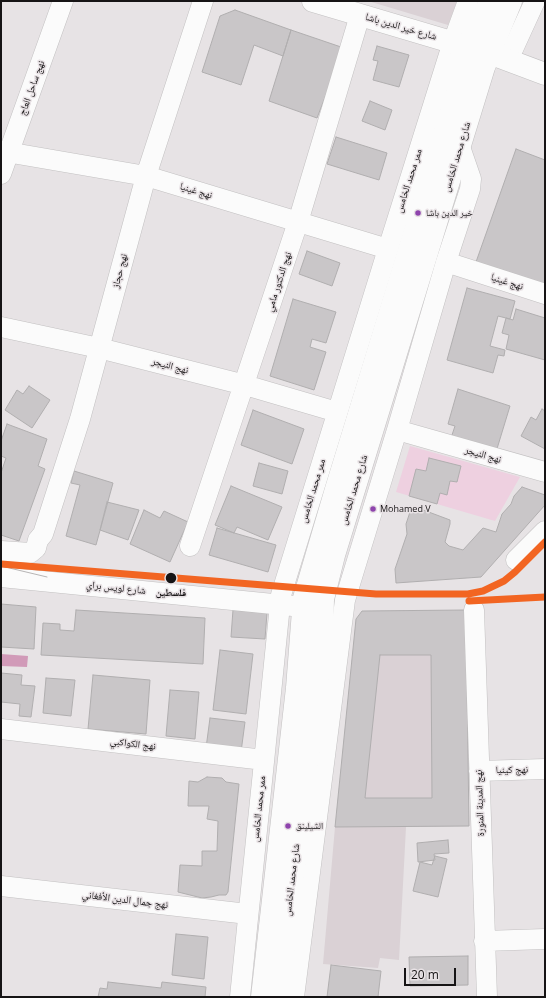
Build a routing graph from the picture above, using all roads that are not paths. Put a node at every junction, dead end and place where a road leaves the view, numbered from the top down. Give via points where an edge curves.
1 (63, 1) edge
2 (203, 1) edge
3 (313, 1) edge
4 (468, 1) edge
5 (490, 1) edge
6 (512, 1) edge
7 (535, 1) edge
8 (360, 15) junction
9 (480, 50) junction
10 (545, 74) edge
11 (460, 147) junction
12 (5, 152) edge
13 (1, 174) edge
14 (146, 176) junction
15 (298, 222) junction
16 (388, 249) junction
17 (446, 262) junction
18 (545, 294) edge
19 (1, 327) edge
20 (99, 348) junction
21 (244, 385) junction
22 (337, 412) junction
23 (398, 430) junction
24 (545, 472) edge
25 (545, 531) edge
26 (190, 546) dead end
27 (1, 551) edge
28 (516, 560) dead end
29 (1, 577) edge
30 (280, 604) junction
31 (303, 607) junction
32 (474, 610) dead end
33 (1, 729) edge
34 (264, 760) junction
35 (545, 770) edge
36 (479, 771) junction
37 (1, 886) edge
38 (248, 914) junction
39 (545, 939) edge
40 (484, 941) junction
41 (240, 997) edge
42 (262, 997) edge
43 (278, 997) edge
44 (294, 997) edge
45 (487, 997) edge

1 - 12 street, نهج ساحل العاج
2 - 14 street, نهج حجاز
3 - 8 main road, شارع خير الدين باشا
4 - 9 street, ممر محمد الخامس
5 - 9 main road, شارع محمد الخامس
6 - 9 main road, شارع محمد الخامس
7 - 9 street, شارع محمد الخامس
8 - 9 main road, شارع خير الدين باشا
8 - 15 street, نهج الدكتور مامي
9 - 10 main road, شارع خير الدين باشا
9 - 11 main road, شارع محمد الخامس via 484,67
9 - 16 street, ممر محمد الخامس
9 - 31 main road, شارع محمد الخامس via 338,481
11 - 17 street via 471,179 470,189
11 - 43 main road, شارع محمد الخامس via 334,555 323,599 322,640
12 - 13 street, نهج ساحل العاج
12 - 14 street, نهج غينيا
14 - 15 street, نهج غينيا
14 - 20 street, نهج حجاز
15 - 16 street, نهج غينيا
15 - 21 street, نهج الدكتور مامي
16 - 22 street, ممر محمد الخامس
17 - 18 street, نهج غينيا
17 - 23 street
19 - 20 street, نهج النيجر
20 - 21 street, نهج النيجر
20 - 27 street, نهج حجاز via 80,419 43,534 36,548 30,553
21 - 22 street, نهج النيجر
21 - 26 street, نهج الدكتور مامي
22 - 30 street, ممر محمد الخامس
23 - 24 street, نهج النيجر
23 - 44 street via 345,600
25 - 28 street
29 - 30 street, شارع لويس براي
30 - 31 street, شارع لويس براي
30 - 34 street, ممر محمد الخامس
31 - 42 main road, شارع محمد الخامس via 297,688
32 - 36 street, نهج المدينة المنورة
33 - 34 street, نهج الكواكبي
34 - 38 street, ممر محمد الخامس
35 - 36 street, نهج كينيا
36 - 40 street, نهج المدينة المنورة
37 - 38 street, نهج جمال الدين الأفغاني
38 - 41 street, ممر محمد الخامس
39 - 40 street
40 - 45 street, نهج المدينة المنورة

